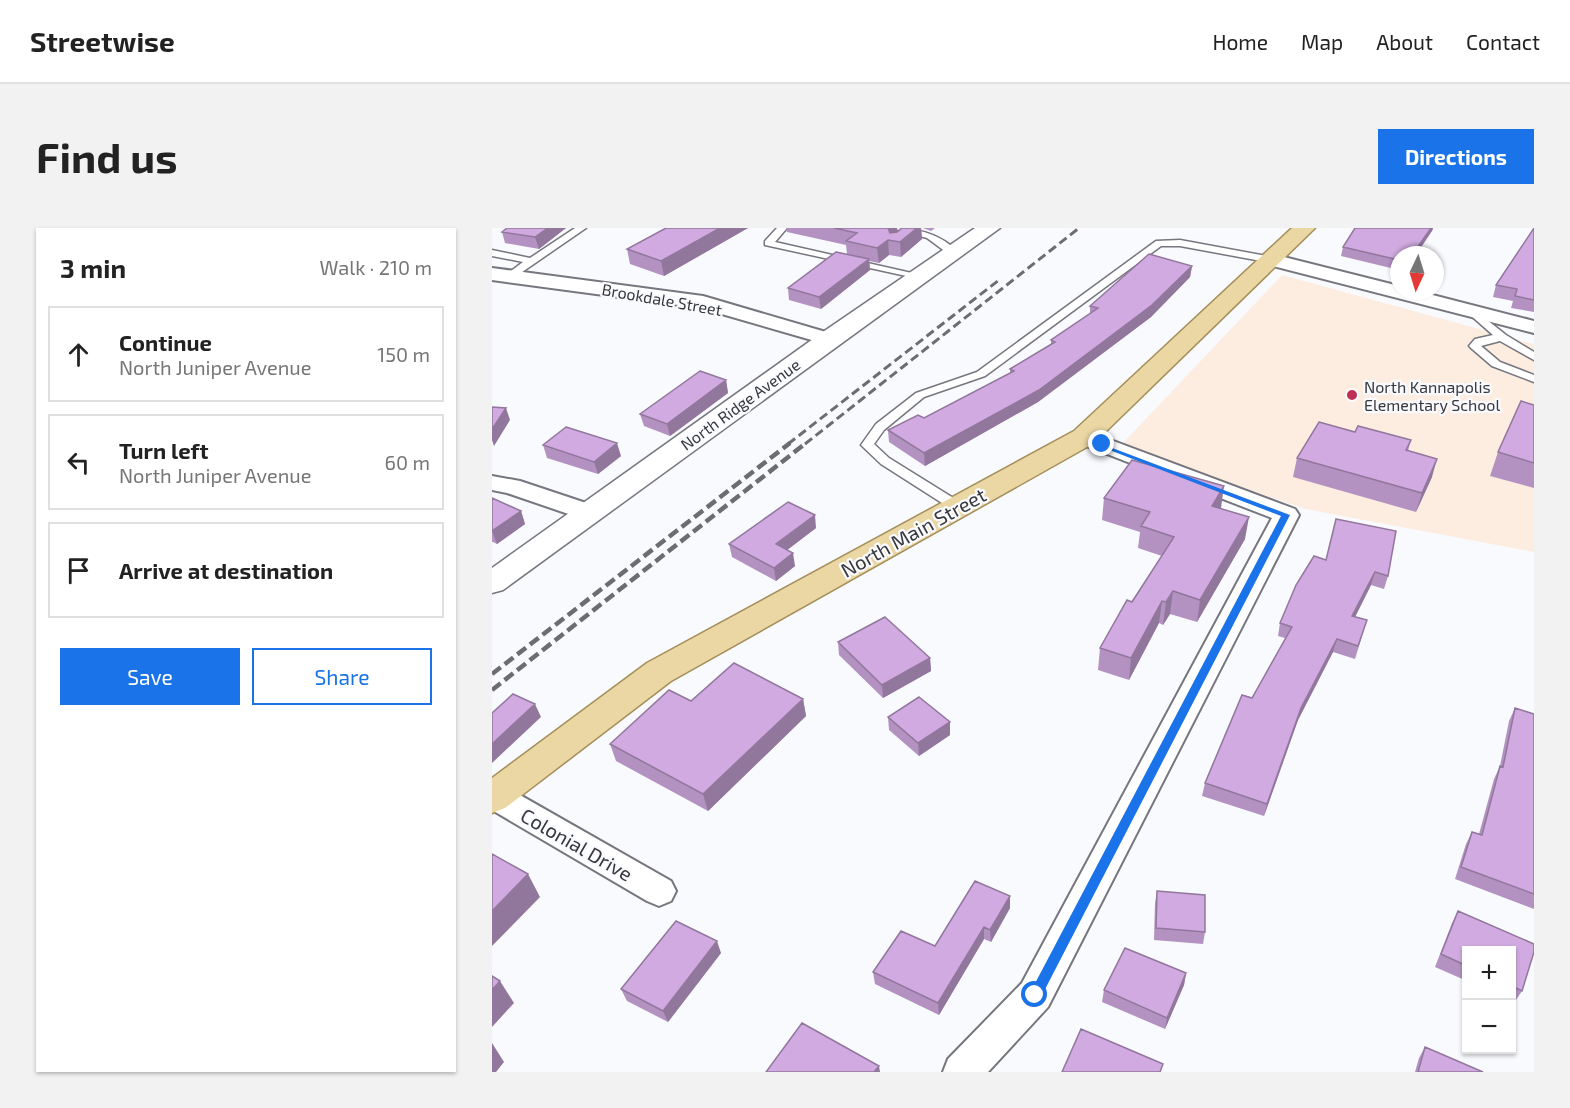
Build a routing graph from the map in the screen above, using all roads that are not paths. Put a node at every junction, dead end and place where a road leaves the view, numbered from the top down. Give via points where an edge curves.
1 (581, 228) edge
2 (782, 228) edge
3 (897, 228) edge
4 (989, 228) edge
5 (1304, 228) edge
6 (911, 229) edge
7 (812, 238) dead end
8 (894, 243) edge
9 (842, 244) edge
10 (795, 249) junction
11 (492, 253) edge
12 (882, 253) edge
13 (954, 253) junction
14 (827, 255) junction
15 (1272, 260) junction
16 (532, 261) junction
17 (868, 264) junction
18 (500, 275) edge
19 (920, 276) junction
20 (1472, 311) junction
21 (1534, 327) edge
22 (1502, 337) junction
23 (829, 339) junction
24 (1534, 357) edge
25 (1534, 379) edge
26 (1084, 437) junction
27 (492, 483) edge
28 (958, 507) junction
29 (589, 513) junction
30 (492, 583) edge
31 (493, 797) edge
32 (659, 891) dead end
33 (962, 1072) edge

1 - 16 lane
2 - 10 lane via 768,243
3 - 6 lane
4 - 13 street, North Ridge Avenue
5 - 15 main road, North Main Street
6 - 8 lane
6 - 13 lane via 930,236
7 - 10 lane
9 - 14 lane
10 - 14 lane
11 - 16 lane
12 - 17 lane
13 - 19 street, North Ridge Avenue
14 - 17 lane
15 - 20 street
15 - 26 main road, North Main Street
15 - 28 lane via 1180,243 1159,243 981,375 920,395 880,427 867,445 885,461
16 - 18 lane
17 - 19 lane
18 - 23 street, Brookdale Street via 703,302
19 - 23 street, North Ridge Avenue
20 - 21 street
20 - 22 lane
22 - 24 lane
22 - 25 lane via 1479,341 1475,346 1496,364
23 - 29 street, North Ridge Avenue
26 - 28 main road, North Main Street
26 - 33 street via 1286,515 1035,995
27 - 29 street
28 - 31 main road, North Main Street via 659,672
29 - 30 street, North Ridge Avenue
31 - 32 street, Colonial Drive

